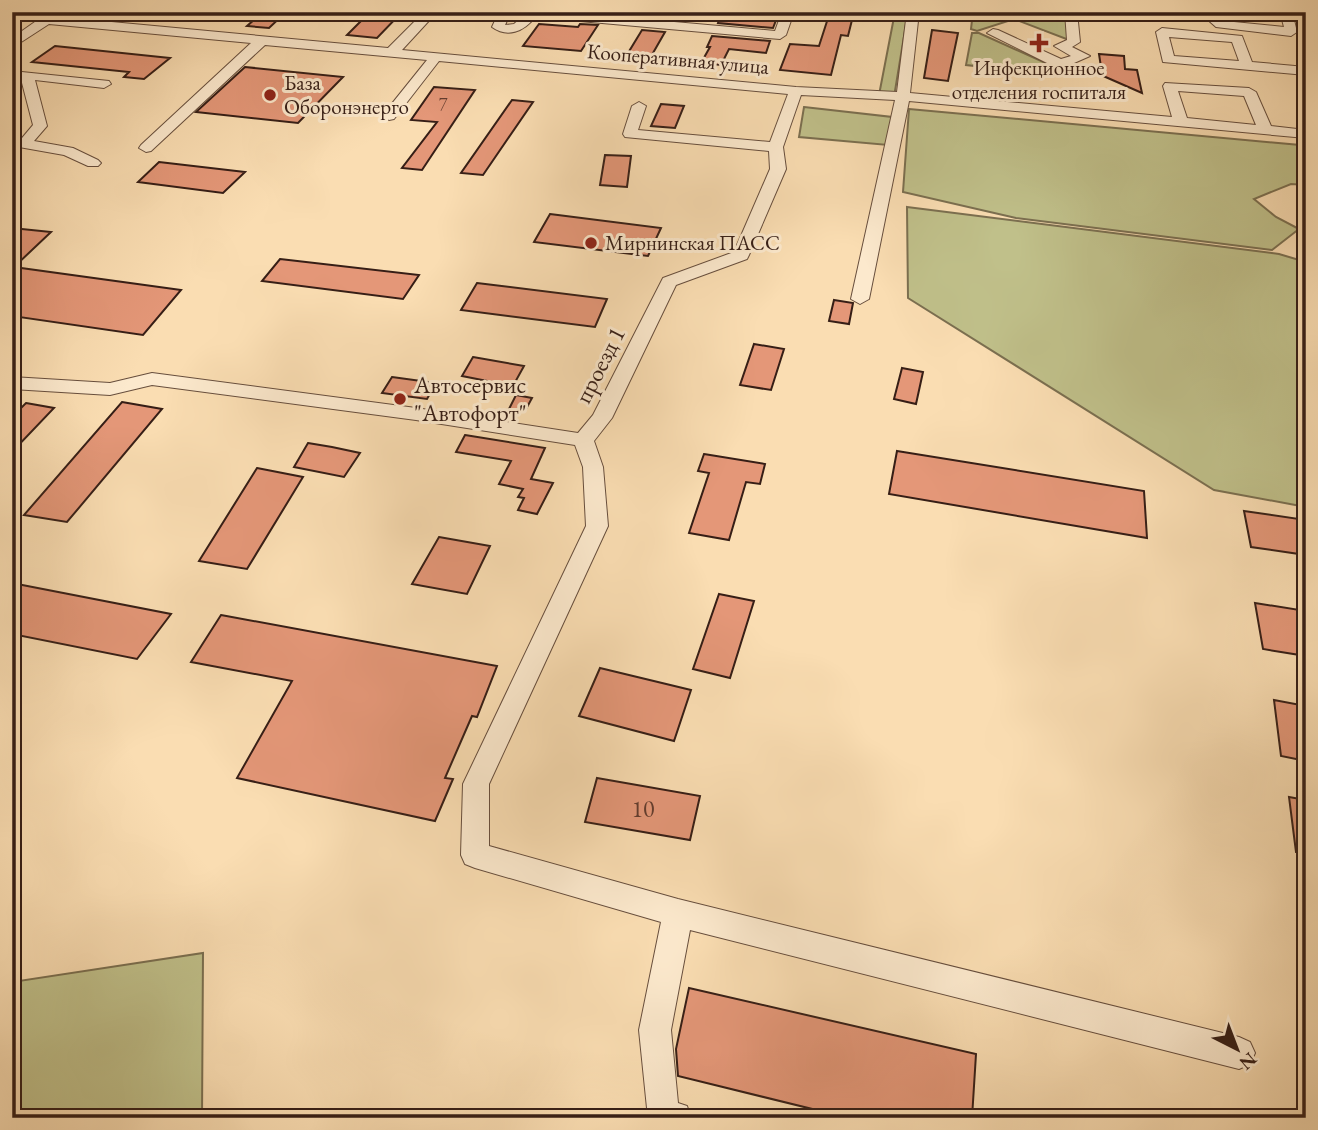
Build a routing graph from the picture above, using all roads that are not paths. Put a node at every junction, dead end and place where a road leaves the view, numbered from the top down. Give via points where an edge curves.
1 (430, 12) edge
2 (505, 12) edge
3 (788, 12) edge
4 (913, 12) edge
5 (1071, 12) edge
6 (1205, 12) edge
7 (1286, 12) edge
8 (527, 13) edge
9 (52, 16) edge
10 (642, 18) edge
11 (993, 33) dead end
12 (261, 41) junction
13 (12, 44) edge
14 (390, 54) junction
15 (435, 58) junction
16 (1247, 66) junction
17 (1306, 71) edge
18 (20, 75) edge
19 (104, 84) dead end
20 (796, 91) junction
21 (903, 96) junction
22 (639, 106) dead end
23 (389, 116) dead end
24 (1181, 122) junction
25 (1265, 130) junction
26 (1306, 134) edge
27 (776, 147) junction
28 (146, 148) dead end
29 (93, 163) dead end
30 (860, 299) dead end
31 (12, 383) edge
32 (583, 440) junction
33 (678, 913) junction
34 (1239, 1053) dead end
35 (675, 1118) edge

1 - 14 street
2 - 8 street via 498,27 510,30 522,26
3 - 10 street via 780,35
4 - 21 street
5 - 11 street via 1074,42 1060,46 1083,56 1060,64
6 - 7 street via 1220,24 1291,32
8 - 10 street
9 - 12 street, Кооперативная улица
9 - 13 street
12 - 14 street, Кооперативная улица
12 - 28 street
14 - 15 street, Кооперативная улица
15 - 20 street, Кооперативная улица
15 - 23 street
16 - 16 street via 1168,59 1162,32 1237,39
16 - 17 street
18 - 19 street
18 - 29 street via 38,112 40,127 24,144 68,151
20 - 21 street, Кооперативная улица
20 - 27 street, проезд 1
21 - 24 street, Кооперативная улица
21 - 30 street
22 - 27 street via 629,134
24 - 25 street, Кооперативная улица
24 - 25 street via 1170,86 1249,92
25 - 26 street, Кооперативная улица
27 - 32 street, проезд 1 via 778,169 741,255 669,282 602,418
31 - 32 street, проезд 1 via 110,389 152,379
32 - 33 lane via 593,467 597,526 476,784 474,855
33 - 34 lane
33 - 35 street via 655,1030 663,1115

